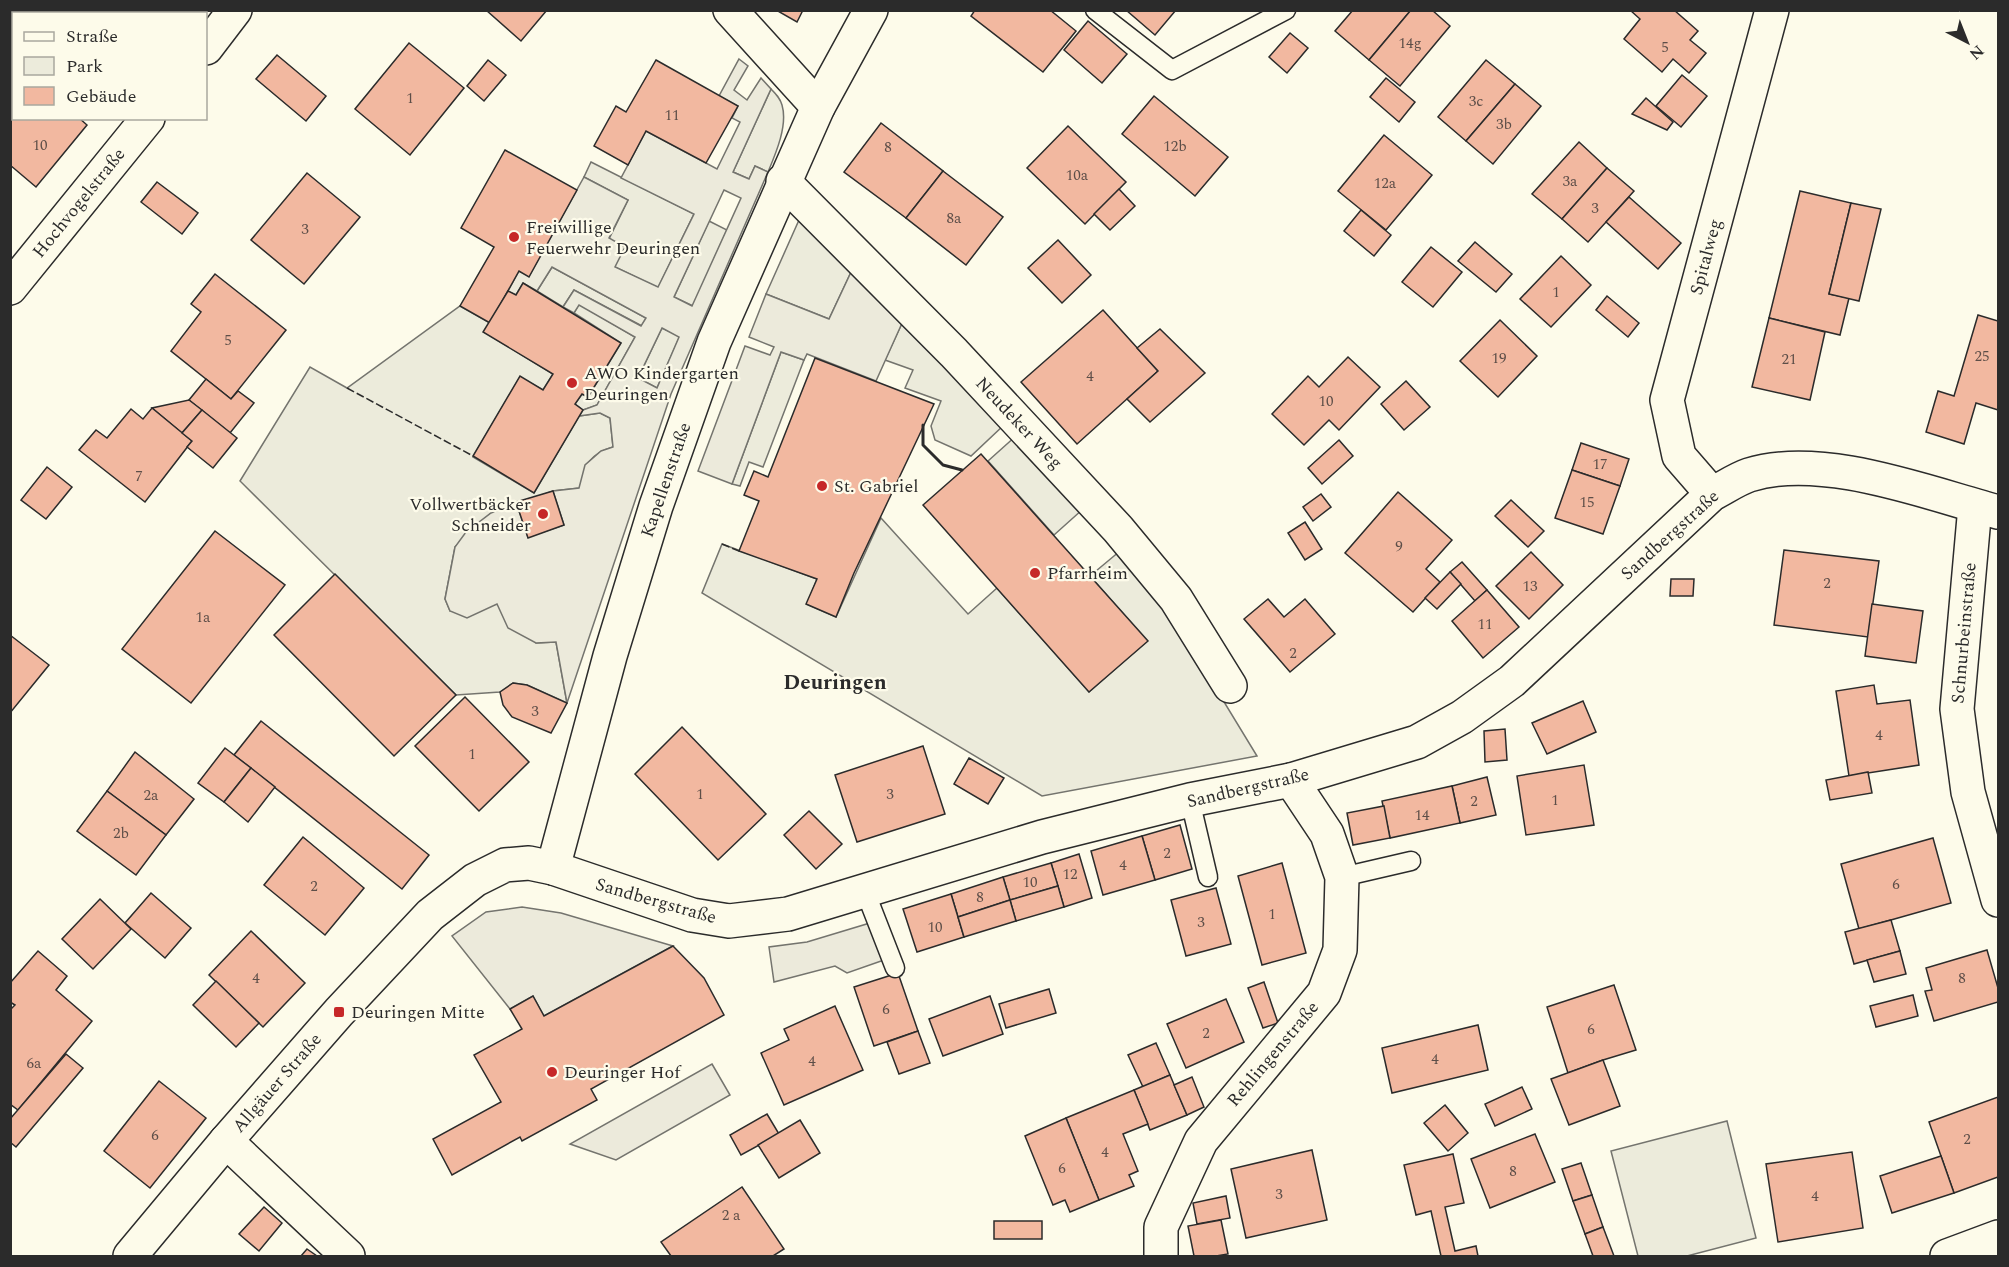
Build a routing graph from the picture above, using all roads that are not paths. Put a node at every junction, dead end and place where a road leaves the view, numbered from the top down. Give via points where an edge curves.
1 (235, 10) edge
2 (730, 10) edge
3 (871, 10) edge
4 (1095, 10) edge
5 (1286, 10) edge
6 (1772, 10) edge
7 (207, 47) edge
8 (818, 107) junction
9 (146, 120) edge
10 (783, 181) junction
11 (10, 288) edge
12 (1712, 494) junction
13 (1986, 509) edge
14 (1230, 686) dead end
15 (1291, 780) junction
16 (1190, 800) junction
17 (1411, 861) dead end
18 (553, 868) junction
19 (1208, 877) dead end
20 (1342, 878) junction
21 (865, 891) junction
22 (1998, 900) edge
23 (430, 915) joint
24 (895, 968) dead end
25 (226, 1141) junction
26 (1998, 1238) edge
27 (130, 1257) edge
28 (348, 1257) edge
29 (1161, 1257) edge
30 (1947, 1257) edge

1 - 7 street
2 - 8 street
3 - 8 street, Kapellenstraße
4 - 5 lane via 1172,70
6 - 12 street, Spitalweg via 1667,400 1679,456
8 - 10 street, Kapellenstraße
9 - 11 street, Hochvogelstraße
10 - 14 street, Neudeker Weg via 954,353 1118,529 1176,599
10 - 18 street, Kapellenstraße via 714,342 656,506 610,656
12 - 13 street, Sandbergstraße via 1749,475 1790,468 1859,474
12 - 15 street, Sandbergstraße via 1512,681 1462,717 1416,742
13 - 22 street, Schnurbeinstraße via 1957,709 1968,792
15 - 16 street, Sandbergstraße
15 - 20 street, Rehlingenstraße via 1327,834
16 - 19 lane
16 - 21 street, Sandbergstraße via 1042,837
17 - 20 lane
18 - 21 street, Sandbergstraße via 692,915 729,921 788,914
18 - 23 street, Sandbergstraße via 505,864 475,880
20 - 29 street, Rehlingenstraße via 1340,950 1324,993 1201,1141 1161,1227
21 - 24 lane
23 - 25 street, Allgäuer Straße
25 - 27 street, Allgäuer Straße
25 - 28 street
26 - 30 street

